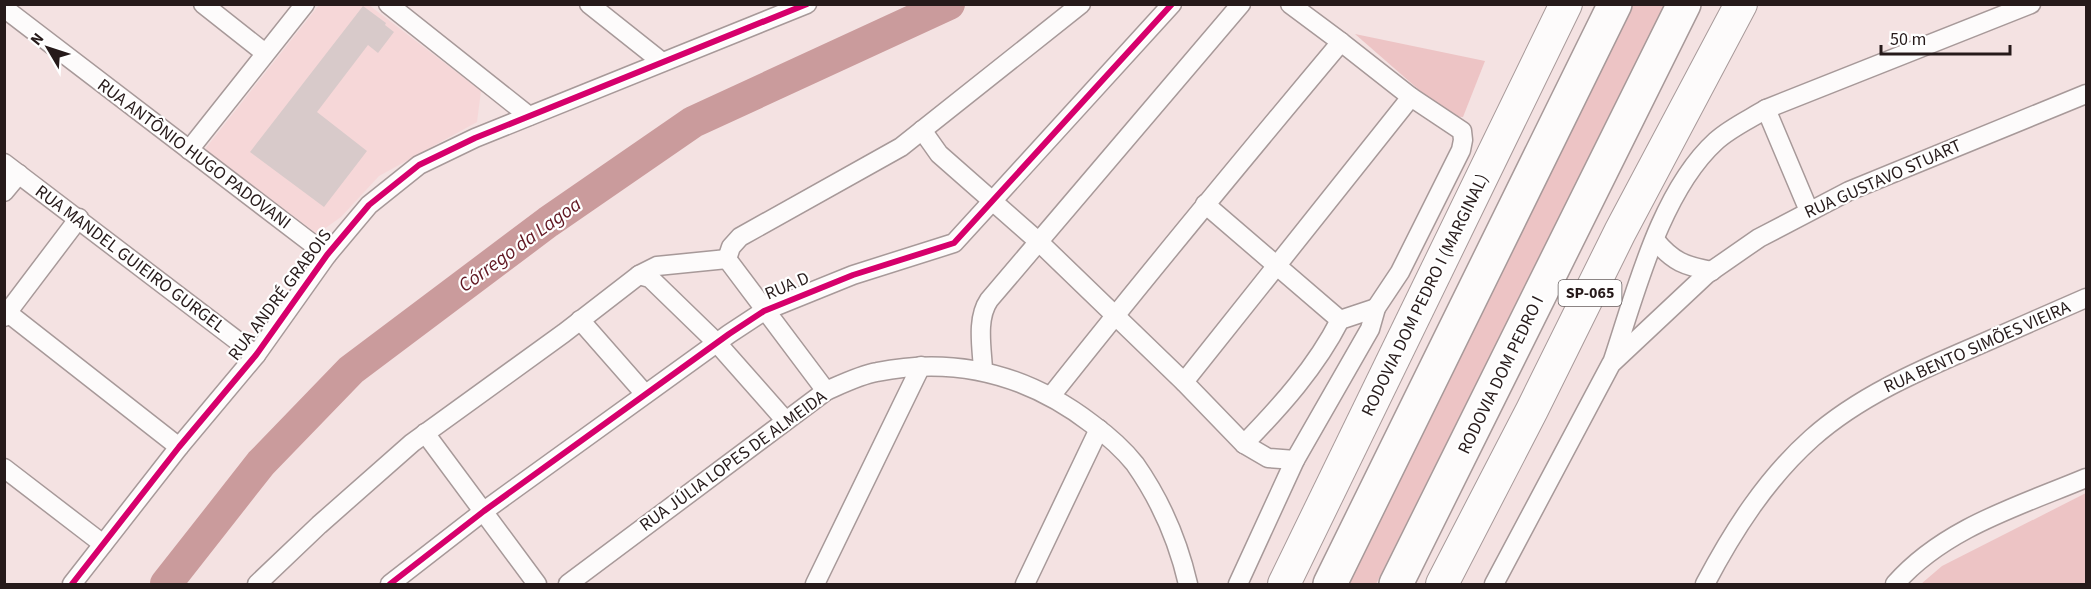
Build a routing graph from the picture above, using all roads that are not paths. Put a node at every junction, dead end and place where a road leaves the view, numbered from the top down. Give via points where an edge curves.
1 (202, 4) edge
2 (305, 4) edge
3 (388, 4) edge
4 (589, 4) edge
5 (807, 4) edge
6 (1081, 4) edge
7 (1172, 4) edge
8 (1290, 4) edge
9 (1566, 4) edge
10 (1615, 4) edge
11 (1684, 4) edge
12 (1741, 4) edge
13 (2031, 4) edge
14 (1238, 6) edge
15 (4, 8) edge
16 (779, 9) edge
17 (1341, 42) junction
18 (265, 53) junction
19 (662, 62) junction
20 (2086, 94) edge
21 (1411, 97) junction
22 (1766, 109) junction
23 (529, 116) junction
24 (922, 130) junction
25 (189, 150) junction
26 (12, 168) edge
27 (4, 192) edge
28 (993, 203) junction
29 (1205, 204) junction
30 (1809, 211) junction
31 (79, 218) junction
32 (1655, 240) junction
33 (1039, 242) junction
34 (327, 255) junction
35 (727, 259) junction
36 (1276, 264) junction
37 (1712, 271) junction
38 (639, 275) junction
39 (2086, 298) edge
40 (1376, 308) junction
41 (765, 312) junction
42 (6, 315) edge
43 (1114, 316) junction
44 (580, 320) junction
45 (1340, 320) junction
46 (717, 343) junction
47 (256, 355) junction
48 (1611, 364) junction
49 (921, 366) junction
50 (983, 370) junction
51 (1184, 382) junction
52 (826, 391) junction
53 (645, 394) junction
54 (1051, 396) junction
55 (785, 420) junction
56 (1099, 429) junction
57 (425, 433) junction
58 (1244, 444) junction
59 (178, 447) junction
60 (1294, 460) junction
61 (4, 468) edge
62 (2086, 478) edge
63 (484, 511) junction
64 (103, 544) junction
65 (72, 585) edge
66 (257, 585) edge
67 (390, 585) edge
68 (537, 585) edge
69 (568, 585) edge
70 (815, 585) edge
71 (1025, 585) edge
72 (1188, 585) edge
73 (1238, 585) edge
74 (1284, 585) edge
75 (1330, 585) edge
76 (1396, 585) edge
77 (1442, 585) edge
78 (1494, 585) edge
79 (1705, 585) edge
80 (1895, 585) edge

1 - 18 street
2 - 18 street
3 - 23 street
4 - 19 street
5 - 16 street, RUA ANDRÉ GRABOIS
6 - 24 street
7 - 28 street, RUA D
8 - 17 street
9 - 74 highway, RODOVIA DOM PEDRO I (MARGINAL)
10 - 75 highway
11 - 76 highway, RODOVIA DOM PEDRO I / SP-065
12 - 77 highway, SP-065 via 1620,232
13 - 22 street
14 - 33 street
15 - 25 street, RUA ANTÔNIO HUGO PADOVANI
16 - 19 street, RUA ANDRÉ GRABOIS
17 - 21 street
17 - 29 street
18 - 25 street
19 - 23 street, RUA ANDRÉ GRABOIS
20 - 30 street, RUA GUSTAVO STUART
21 - 36 street
21 - 40 street via 1462,131 1463,140 1400,272
22 - 30 street
22 - 32 street via 1727,132 1692,166
23 - 34 street, RUA ANDRÉ GRABOIS via 419,165 369,205
24 - 28 street via 939,154
24 - 35 street via 901,147 740,237
25 - 34 street, RUA ANTÔNIO HUGO PADOVANI
26 - 27 street
26 - 31 street, RUA MANDEL GUIEIRO GURGEL
28 - 33 street
28 - 41 street, RUA D via 954,243 853,275
29 - 36 street
29 - 43 street
30 - 37 street, RUA GUSTAVO STUART via 1759,238
31 - 42 street
31 - 47 street, RUA MANDEL GUIEIRO GURGEL
32 - 37 street via 1682,264
32 - 48 street
33 - 43 street
33 - 50 street via 983,309
34 - 47 street, RUA ANDRÉ GRABOIS
35 - 38 street via 657,266
35 - 41 street
36 - 45 street
36 - 51 street
37 - 48 street, RUA GUSTAVO STUART
38 - 44 street
38 - 46 street via 650,278
39 - 79 street, RUA BENTO SIMÕES VIEIRA via 1931,366 1834,420 1774,478 1740,525
40 - 45 street
40 - 60 street via 1370,329
41 - 46 street, RUA D
41 - 52 street
42 - 59 street
43 - 51 street
43 - 54 street
44 - 53 street
44 - 57 street
45 - 58 street via 1329,342 1281,405
46 - 53 street, RUA D
46 - 55 street
47 - 59 street, RUA ANDRÉ GRABOIS
48 - 78 street, RUA GUSTAVO STUART
49 - 50 street, RUA JÚLIA LOPES DE ALMEIDA
49 - 52 street, RUA JÚLIA LOPES DE ALMEIDA via 875,372
49 - 70 street
50 - 54 street, RUA JÚLIA LOPES DE ALMEIDA
51 - 58 street
52 - 55 street, RUA JÚLIA LOPES DE ALMEIDA
53 - 63 street, RUA D
54 - 56 street, RUA JÚLIA LOPES DE ALMEIDA
55 - 69 street, RUA JÚLIA LOPES DE ALMEIDA
56 - 71 street
56 - 72 street, RUA JÚLIA LOPES DE ALMEIDA via 1134,463 1166,516
57 - 63 street
57 - 66 street
58 - 60 street via 1268,458
59 - 64 street, RUA ANDRÉ GRABOIS
60 - 73 street
61 - 64 street
62 - 80 street via 1969,527 1938,545
63 - 67 street, RUA D
63 - 68 street
64 - 65 street, RUA ANDRÉ GRABOIS

